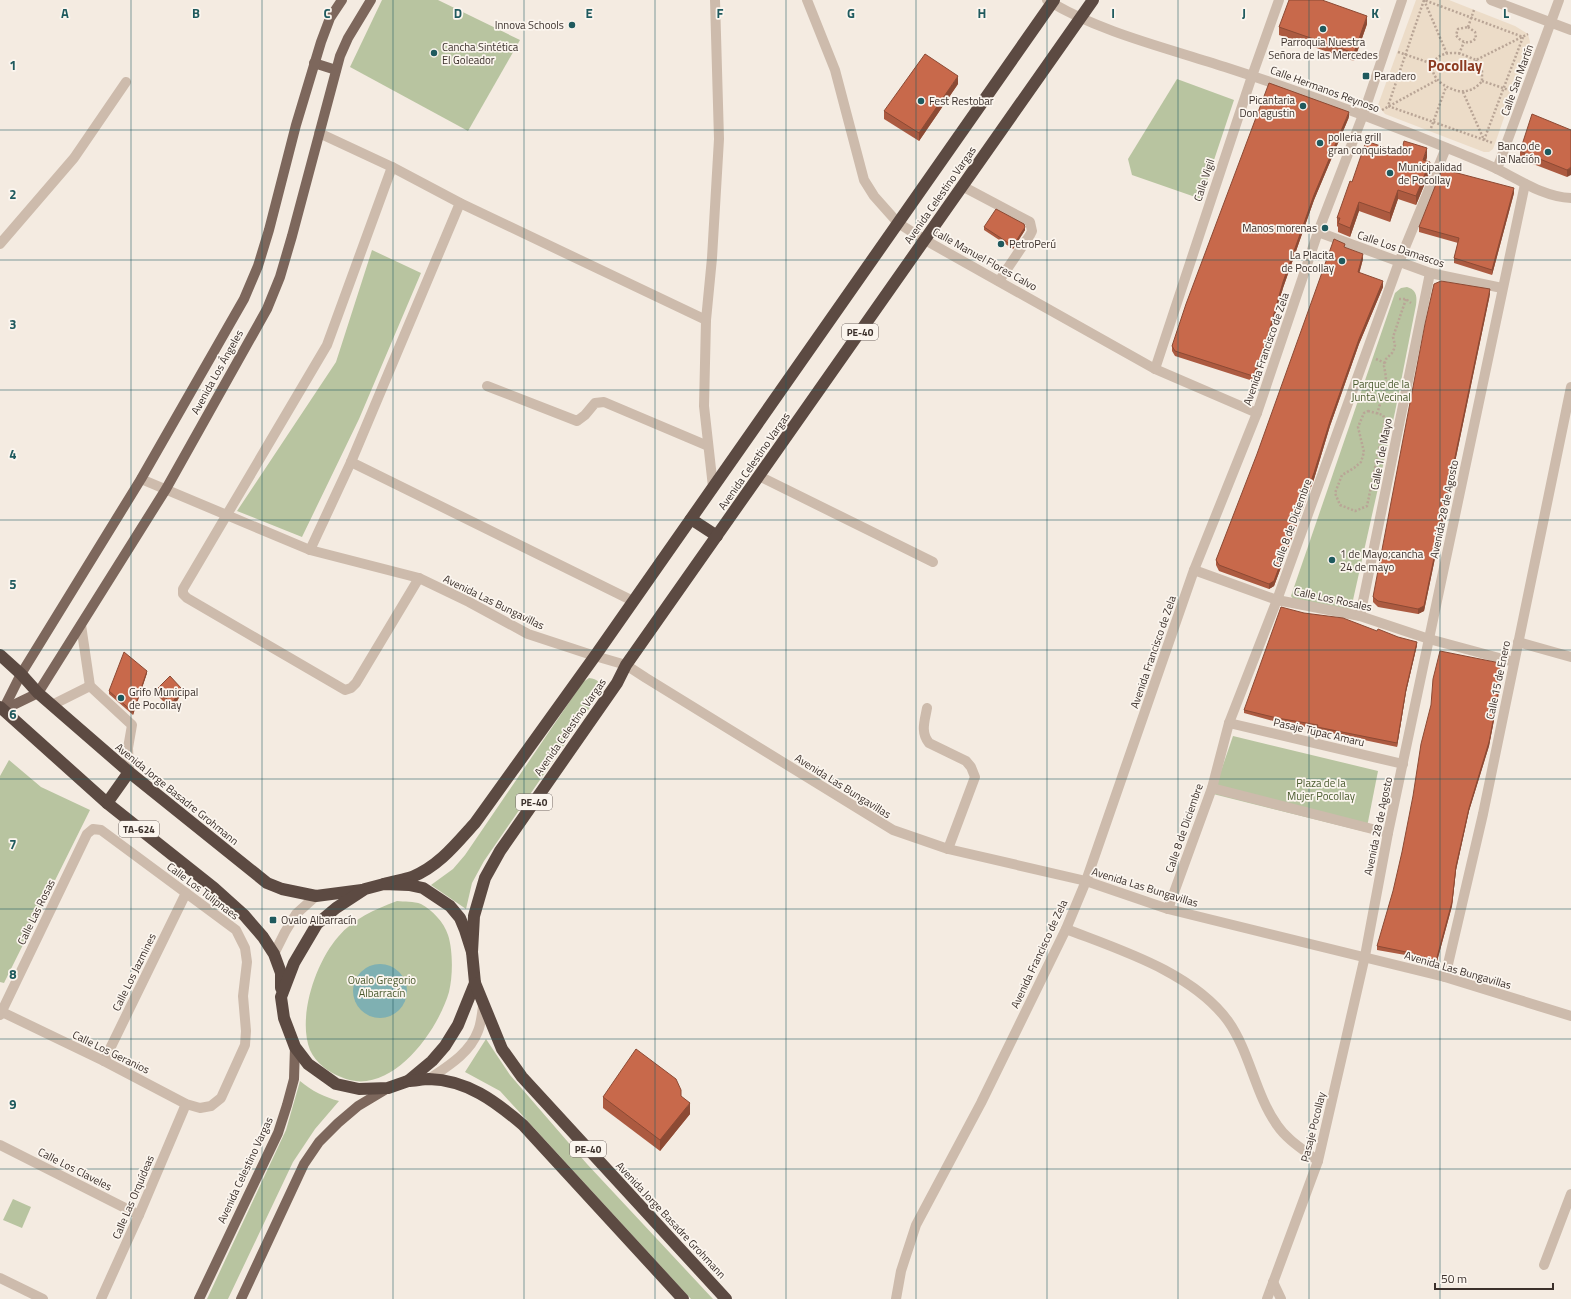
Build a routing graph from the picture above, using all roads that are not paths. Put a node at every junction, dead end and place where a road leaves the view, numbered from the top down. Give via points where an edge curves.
1 (342, 0) edge
2 (371, 0) edge
3 (715, 0) edge
4 (807, 0) edge
5 (1093, 0) edge
6 (1279, 0) edge
7 (1402, 0) edge
8 (1491, 0) edge
9 (1559, 0) edge
10 (1051, 1) edge
11 (1081, 18) junction
12 (1551, 22) junction
13 (1571, 30) edge
14 (314, 64) junction
15 (336, 70) junction
16 (1252, 76) junction
17 (126, 82) dead end
18 (1363, 115) junction
19 (319, 133) junction
20 (1446, 148) junction
21 (392, 167) junction
22 (1497, 169) junction
23 (1525, 184) junction
24 (962, 186) junction
25 (1571, 198) edge
26 (460, 204) junction
27 (898, 222) junction
28 (1318, 232) junction
29 (925, 240) junction
30 (0, 244) edge
31 (1399, 262) junction
32 (1430, 273) junction
33 (998, 281) junction
34 (1502, 288) junction
35 (706, 320) junction
36 (1155, 369) junction
37 (487, 386) dead end
38 (1571, 387) edge
39 (1257, 413) junction
40 (708, 446) junction
41 (351, 462) junction
42 (759, 476) junction
43 (141, 479) junction
44 (713, 487) junction
45 (166, 489) junction
46 (226, 516) junction
47 (691, 519) junction
48 (717, 536) junction
49 (310, 550) junction
50 (933, 562) dead end
51 (1194, 570) junction
52 (419, 578) junction
53 (1277, 600) junction
54 (633, 601) junction
55 (1360, 616) junction
56 (81, 625) junction
57 (1428, 639) junction
58 (1518, 642) junction
59 (0, 655) edge
60 (595, 656) junction
61 (1571, 657) edge
62 (1514, 662) junction
63 (626, 665) junction
64 (21, 674) junction
65 (90, 686) junction
66 (38, 694) junction
67 (52, 706) junction
68 (927, 708) dead end
69 (1, 711) edge
70 (1229, 723) junction
71 (1403, 764) junction
72 (129, 772) junction
73 (1212, 788) junction
74 (107, 803) junction
75 (101, 830) joint
76 (1388, 833) junction
77 (948, 849) junction
78 (1086, 881) junction
79 (384, 884) junction
80 (365, 889) junction
81 (186, 893) junction
82 (316, 896) junction
83 (1168, 909) junction
84 (1066, 929) junction
85 (472, 952) junction
86 (274, 954) junction
87 (1365, 956) junction
88 (1445, 977) junction
89 (475, 983) junction
90 (281, 997) junction
91 (483, 1006) junction
92 (1, 1014) edge
93 (1571, 1016) edge
94 (295, 1047) junction
95 (104, 1061) junction
96 (429, 1079) junction
97 (408, 1081) junction
98 (388, 1088) junction
99 (186, 1104) junction
100 (211, 1106) joint
101 (0, 1145) edge
102 (1318, 1160) junction
103 (1571, 1194) edge
104 (139, 1215) junction
105 (1544, 1265) dead end
106 (0, 1278) edge
107 (1273, 1282) junction
108 (42, 1299) edge
109 (101, 1299) edge
110 (199, 1299) edge
111 (241, 1299) edge
112 (682, 1299) edge
113 (726, 1299) edge
114 (896, 1299) edge
115 (1267, 1299) edge
116 (1281, 1299) edge

1 - 14 main road, Avenida Los Ángeles via 330,18
2 - 15 main road, Avenida Los Ángeles via 348,38
3 - 35 street via 719,139
4 - 27 street, Calle Manuel Flores Calvo via 835,70 864,180 874,196
5 - 11 highway, Avenida Celestino Vargas / PE-40
6 - 16 street, Calle Vigil
7 - 18 street, Avenida Francisco de Zela
8 - 12 street
9 - 12 street, Calle San Martín
10 - 11 street, Calle Hermanos Reynoso
10 - 27 highway, Avenida Celestino Vargas / PE-40
11 - 16 street, Calle Hermanos Reynoso
11 - 24 highway, Avenida Celestino Vargas / PE-40
12 - 13 street
12 - 22 street, Calle San Martín
14 - 15 main road
14 - 43 main road, Avenida Los Ángeles via 270,230 244,299
15 - 19 main road, Avenida Los Ángeles
16 - 18 street, Calle Hermanos Reynoso
16 - 36 street, Calle Vigil
17 - 30 street via 74,158
18 - 20 street, Calle Hermanos Reynoso
18 - 28 street, Avenida Francisco de Zela
19 - 21 street
19 - 45 main road, Avenida Los Ángeles via 280,277 267,309
20 - 22 street, Calle Hermanos Reynoso
20 - 31 street, Calle 8 de Diciembre
21 - 26 street
21 - 46 street via 327,345
22 - 23 street, Calle Hermanos Reynoso
23 - 25 street, Calle Hermanos Reynoso via 1557,196
23 - 34 street, Avenida 28 de Agosto
24 - 29 highway, Avenida Celestino Vargas / PE-40
24 - 33 street via 1030,222 1030,235
26 - 35 street
26 - 41 street
27 - 29 street, Calle Manuel Flores Calvo
27 - 44 highway, Avenida Celestino Vargas / PE-40
28 - 31 street, Calle Los Damascos
28 - 39 street, Avenida Francisco de Zela
29 - 33 street, Calle Manuel Flores Calvo
29 - 42 highway, Avenida Celestino Vargas / PE-40
31 - 32 street, Calle Los Damascos
31 - 53 street, Calle 8 de Diciembre
32 - 34 street, Calle Los Damascos
32 - 55 street, Calle 1 de Mayo
33 - 36 street, Calle Manuel Flores Calvo
34 - 57 street, Avenida 28 de Agosto
35 - 40 street via 704,406
36 - 39 street, Calle Manuel Flores Calvo
37 - 40 street via 577,421 585,416 595,403 604,402
38 - 58 street, Calle 15 de Enero
39 - 51 street, Avenida Francisco de Zela
40 - 44 street
41 - 49 street
41 - 54 street
42 - 48 highway, Avenida Celestino Vargas / PE-40
42 - 50 street
43 - 45 street, Avenida Las Bungavillas
43 - 64 main road, Avenida Los Ángeles
44 - 47 highway, Avenida Celestino Vargas / PE-40
45 - 46 street, Avenida Las Bungavillas
45 - 56 main road, Avenida Los Ángeles
46 - 49 street, Avenida Las Bungavillas
46 - 52 street via 183,589 183,594 345,690 356,683
47 - 48 highway
47 - 54 highway, Avenida Celestino Vargas / PE-40
48 - 63 highway, Avenida Celestino Vargas / PE-40
49 - 52 street, Avenida Las Bungavillas
51 - 53 street, Calle Los Rosales
51 - 78 street, Avenida Francisco de Zela
52 - 60 street, Avenida Las Bungavillas via 528,634
53 - 55 street, Calle Los Rosales
53 - 70 street, Calle 8 de Diciembre
54 - 60 highway, Avenida Celestino Vargas / PE-40
55 - 57 street, Calle Los Rosales
56 - 65 street
56 - 66 main road, Avenida Los Ángeles
57 - 62 street, Calle Los Rosales
57 - 71 street, Avenida 28 de Agosto
58 - 61 street
58 - 62 street, Calle 15 de Enero
59 - 64 highway, Avenida Jorge Basadre Grohmann
60 - 63 street, Avenida Las Bungavillas
60 - 79 highway, Avenida Celestino Vargas / PE-40 via 475,823 452,849 435,865 411,877
62 - 88 street, Calle 15 de Enero via 1483,814
63 - 77 street, Avenida Las Bungavillas via 893,830
63 - 85 highway, Avenida Celestino Vargas / PE-40 via 500,851 485,878 474,916
64 - 66 highway, Avenida Jorge Basadre Grohmann
64 - 69 main road, Avenida Los Ángeles
65 - 67 street
65 - 72 street via 132,726 128,748
66 - 67 highway, Avenida Jorge Basadre Grohmann
66 - 69 main road
67 - 72 highway, Avenida Jorge Basadre Grohmann
68 - 77 street via 923,729 925,738 966,761 975,777
69 - 74 highway, TA-624
70 - 71 street, Pasaje Túpac Amaru
70 - 73 street, Calle 8 de Diciembre
71 - 76 street, Avenida 28 de Agosto
72 - 74 highway
72 - 82 highway, Avenida Jorge Basadre Grohmann via 267,883
73 - 76 street
73 - 83 street, Calle 8 de Diciembre
74 - 86 highway, TA-624 via 244,915
75 - 81 street, Calle Los Tulipnaes
75 - 92 street, Calle Las Rosas via 93,829 87,834
76 - 87 street, Avenida 28 de Agosto
77 - 78 street, Avenida Las Bungavillas
78 - 83 street, Avenida Las Bungavillas
78 - 84 street, Avenida Francisco de Zela
79 - 80 highway, Avenida Celestino Vargas
79 - 85 highway via 423,888 450,906 460,918
80 - 82 highway, Avenida Jorge Basadre Grohmann
80 - 90 highway via 317,924 294,963
81 - 95 street, Calle Los Jazmines
81 - 100 street, Calle Los Tulipnaes via 236,930 246,948 243,996 245,1045 221,1098
82 - 86 street via 296,914
83 - 87 street, Avenida Las Bungavillas
84 - 102 street via 1148,961 1185,982 1212,1003 1228,1021 1277,1125
84 - 114 street, Avenida Francisco de Zela via 981,1103 916,1225 901,1271
85 - 89 highway
86 - 90 highway, TA-624 via 281,973
87 - 88 street, Avenida Las Bungavillas
87 - 102 street, Pasaje Pocollay
88 - 93 street, Avenida Las Bungavillas
89 - 91 highway, Avenida Jorge Basadre Grohmann / PE-40
89 - 97 highway via 458,1025 445,1046
90 - 94 highway via 284,1018
91 - 96 street via 479,1030 469,1048
91 - 113 highway, Avenida Jorge Basadre Grohmann / PE-40 via 502,1049 522,1077
92 - 95 street, Calle Los Geranios
94 - 98 highway via 308,1064 336,1084 359,1089
94 - 110 main road, Avenida Celestino Vargas via 294,1079 278,1133
95 - 99 street, Calle Los Geranios
96 - 97 highway, PE-40
96 - 112 highway, PE-40 via 459,1084 481,1093 523,1125
97 - 98 highway
98 - 111 main road via 358,1106 319,1142 304,1164
99 - 100 street, Calle Los Geranios via 200,1108
99 - 104 street, Calle Las Orquídeas
101 - 104 street, Calle Los Claveles
102 - 107 street, Pasaje Pocollay
103 - 105 street
104 - 109 street, Calle Las Orquídeas
106 - 108 street
107 - 115 street, Pasaje Pocollay
107 - 116 street

